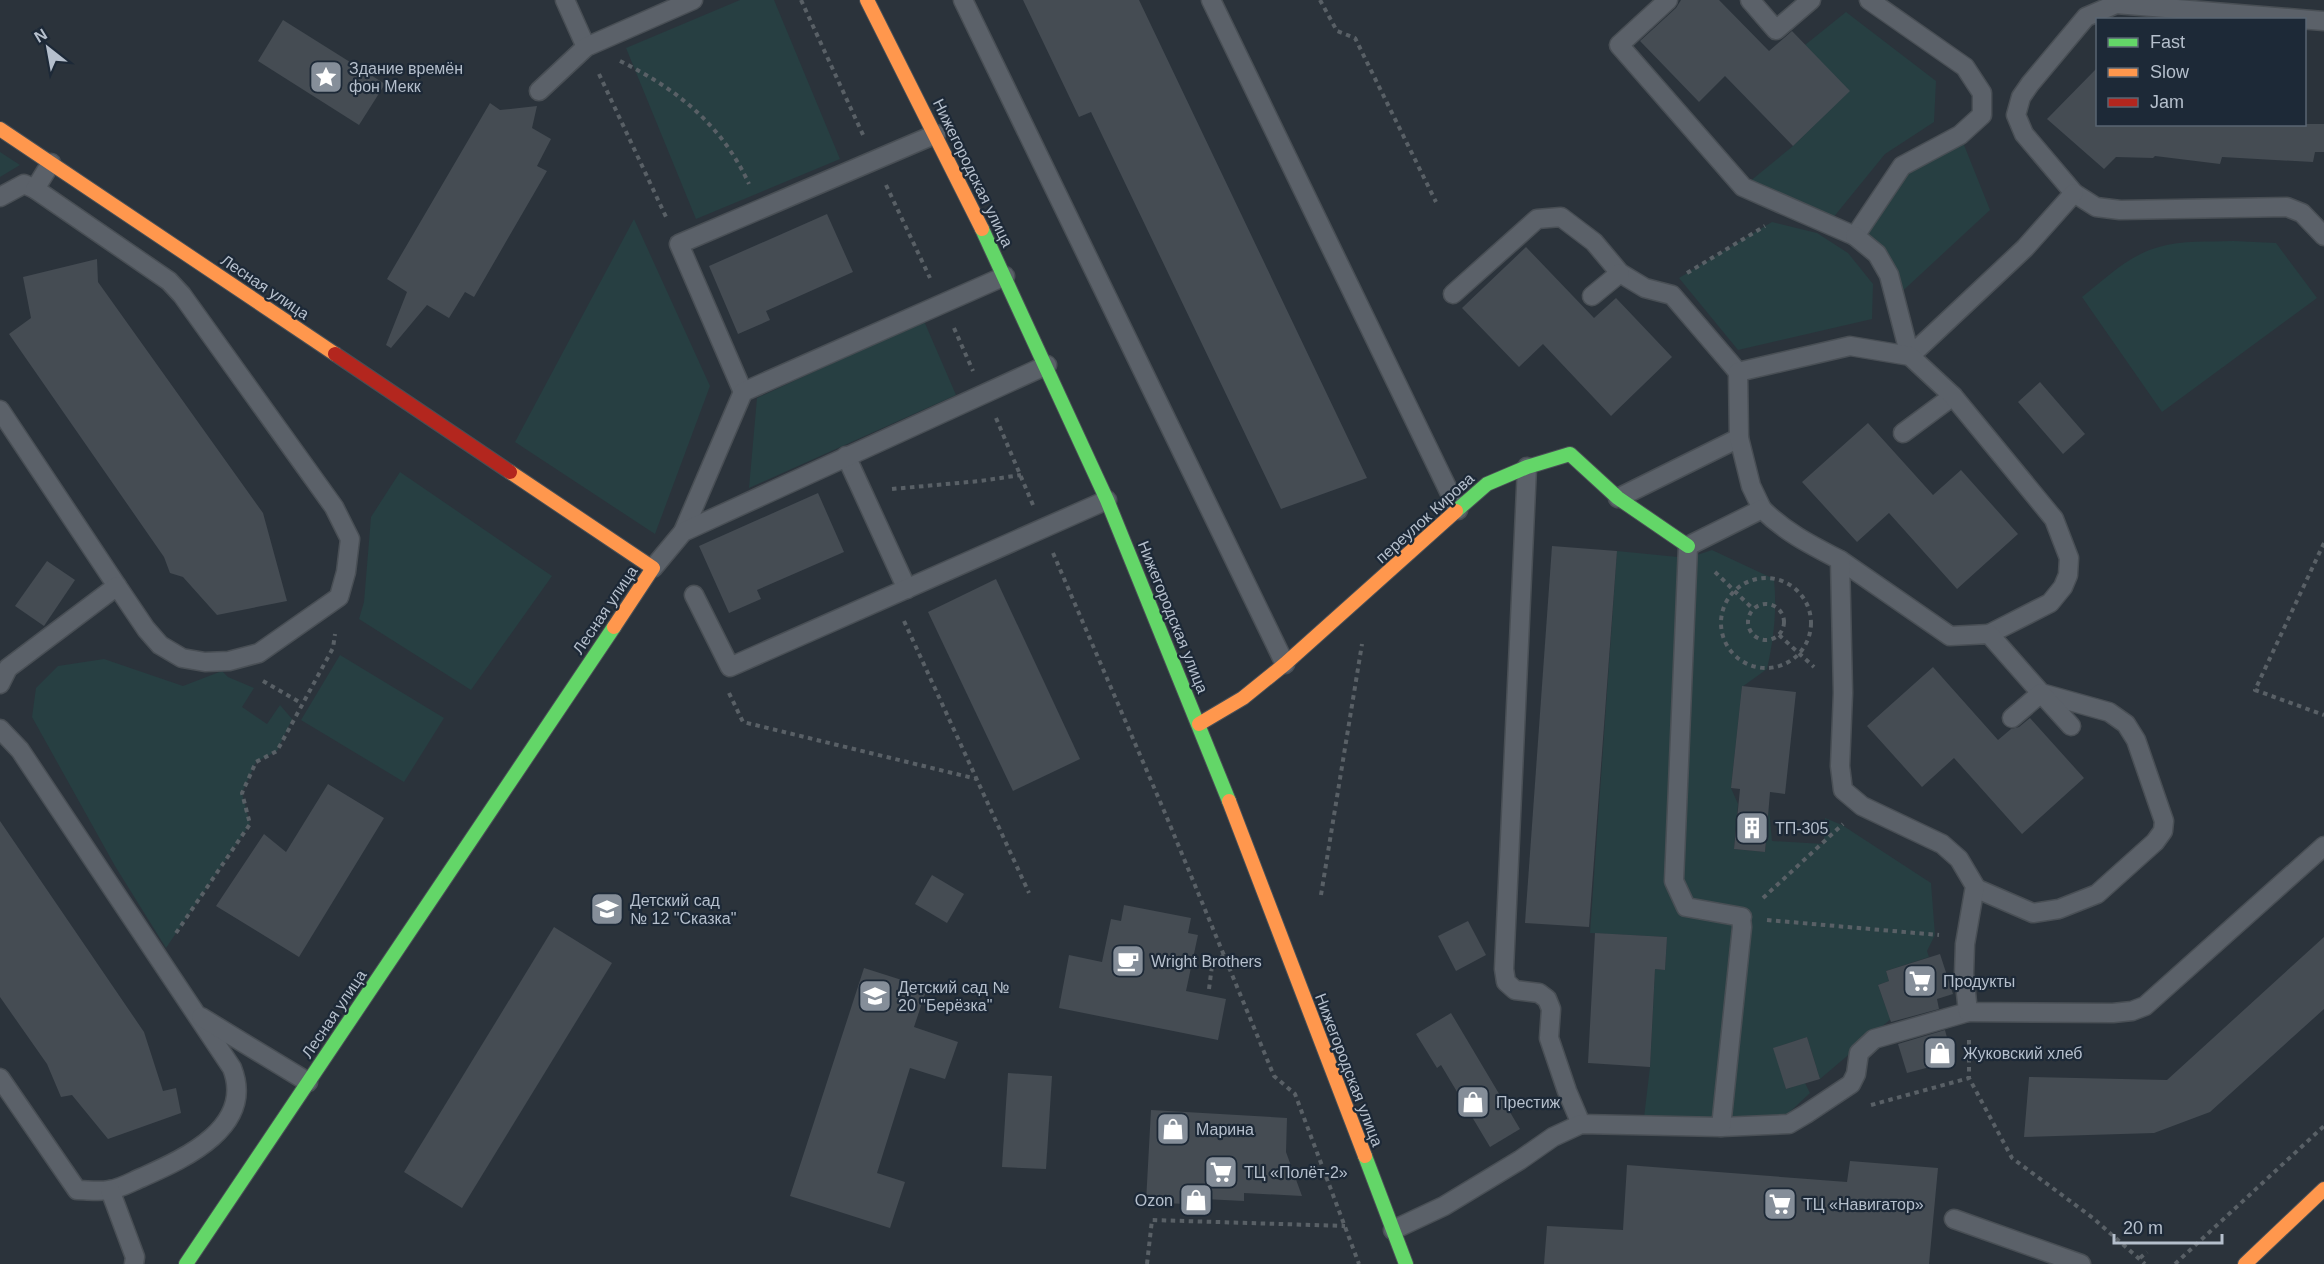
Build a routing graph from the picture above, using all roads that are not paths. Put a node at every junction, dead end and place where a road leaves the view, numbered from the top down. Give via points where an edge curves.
1 (565, 0) edge
2 (693, 0) edge
3 (867, 0) edge
4 (963, 0) edge
5 (1211, 0) edge
6 (1668, 0) edge
7 (1750, 0) edge
8 (1811, 0) edge
9 (1869, 0) edge
10 (2287, 18) edge
11 (2306, 20) edge
12 (2324, 21) edge
13 (586, 47) junction
14 (539, 91) dead end
15 (0, 129) edge
16 (936, 134) junction
17 (51, 163) junction
18 (34, 189) junction
19 (2074, 194) junction
20 (0, 197) edge
21 (1855, 236) junction
22 (2324, 236) edge
23 (1620, 273) junction
24 (1005, 276) junction
25 (1453, 294) dead end
26 (1592, 296) dead end
27 (1910, 356) junction
28 (1047, 365) junction
29 (1738, 372) junction
30 (743, 392) junction
31 (1953, 396) junction
32 (0, 410) edge
33 (1903, 433) dead end
34 (1739, 438) junction
35 (846, 456) junction
36 (1527, 467) junction
37 (1618, 498) junction
38 (1107, 500) junction
39 (1762, 509) junction
40 (1458, 510) junction
41 (683, 532) junction
42 (1688, 546) junction
43 (1840, 560) junction
44 (653, 568) junction
45 (117, 586) junction
46 (900, 592) junction
47 (694, 595) dead end
48 (1989, 634) junction
49 (1285, 664) junction
50 (0, 684) edge
51 (2042, 693) junction
52 (2012, 718) dead end
53 (1199, 724) junction
54 (2071, 726) dead end
55 (0, 727) edge
56 (2324, 846) edge
57 (1975, 888) junction
58 (1968, 1012) junction
59 (197, 1015) junction
60 (0, 1078) edge
61 (308, 1082) junction
62 (1581, 1124) junction
63 (1721, 1127) junction
64 (2324, 1189) edge
65 (110, 1191) junction
66 (1954, 1219) dead end
67 (1393, 1230) junction
68 (134, 1264) edge
69 (186, 1264) edge
70 (1406, 1264) edge
71 (2081, 1264) edge
72 (2246, 1264) edge

1 - 13 lane
2 - 13 lane
3 - 16 street, Нижегородская улица
4 - 49 lane
5 - 40 lane
6 - 21 lane via 1619,45 1743,187
7 - 8 lane via 1776,30
9 - 21 lane via 1965,68 1982,93 1982,115 1960,135 1902,166
10 - 19 lane via 2116,4 2086,17 2021,96 2016,115 2024,134
11 - 12 lane
13 - 14 lane
15 - 17 street, Лесная улица
16 - 24 street, Нижегородская улица
16 - 30 lane via 679,244
17 - 18 lane
17 - 44 street, Лесная улица
18 - 20 lane via 24,184
18 - 45 lane via 169,281 334,507 350,539 339,597 259,653 229,661 182,658 160,645
19 - 22 lane via 2096,207 2120,210 2287,207 2302,213
19 - 27 lane via 2025,248
21 - 27 lane via 1877,254 1889,275
23 - 25 lane via 1594,242 1561,217 1537,219
23 - 26 lane
23 - 29 lane via 1645,288 1672,295
24 - 28 street, Нижегородская улица
24 - 30 lane
27 - 29 lane via 1850,346
27 - 31 lane
28 - 35 lane
28 - 38 street, Нижегородская улица
29 - 34 lane
30 - 41 lane
31 - 33 lane
31 - 48 lane via 2054,519 2069,558 2065,581 2050,603
32 - 45 lane
34 - 37 lane
34 - 39 lane via 1751,486
35 - 41 lane
35 - 46 lane
36 - 37 street, переулок Кирова via 1570,454
36 - 40 street, переулок Кирова via 1487,484
36 - 62 lane via 1504,969 1506,982 1515,990 1539,993 1547,999 1551,1009 1549,1038
37 - 42 street, переулок Кирова
38 - 46 lane
38 - 53 street, Нижегородская улица
39 - 42 lane
39 - 43 lane via 1779,526
40 - 49 street, переулок Кирова
41 - 44 lane
42 - 63 lane via 1674,880 1686,907 1742,917
43 - 48 lane via 1950,636
43 - 57 lane via 1843,789 1862,806 1942,844 1959,859
44 - 61 street, Лесная улица
45 - 50 lane via 8,668
46 - 47 lane via 730,667
48 - 51 lane
49 - 53 street, переулок Кирова via 1243,698
51 - 52 lane
51 - 54 lane
51 - 57 lane via 2109,712 2126,724 2136,740 2164,821 2163,831 2097,894 2059,909 2034,913
53 - 67 street, Нижегородская улица
55 - 59 lane via 20,750
56 - 58 lane via 2145,1006 2113,1013
57 - 58 lane via 1966,938
58 - 63 lane via 1874,1039 1859,1053 1857,1074 1851,1084 1789,1124
59 - 61 lane
59 - 65 lane via 232,1068 238,1093 235,1105 224,1124 184,1159
60 - 65 lane via 76,1190
61 - 69 street, Лесная улица
62 - 63 lane
62 - 67 lane via 1553,1137 1444,1206
64 - 72 street
65 - 68 lane via 135,1257
66 - 71 lane
67 - 70 street, Нижегородская улица

